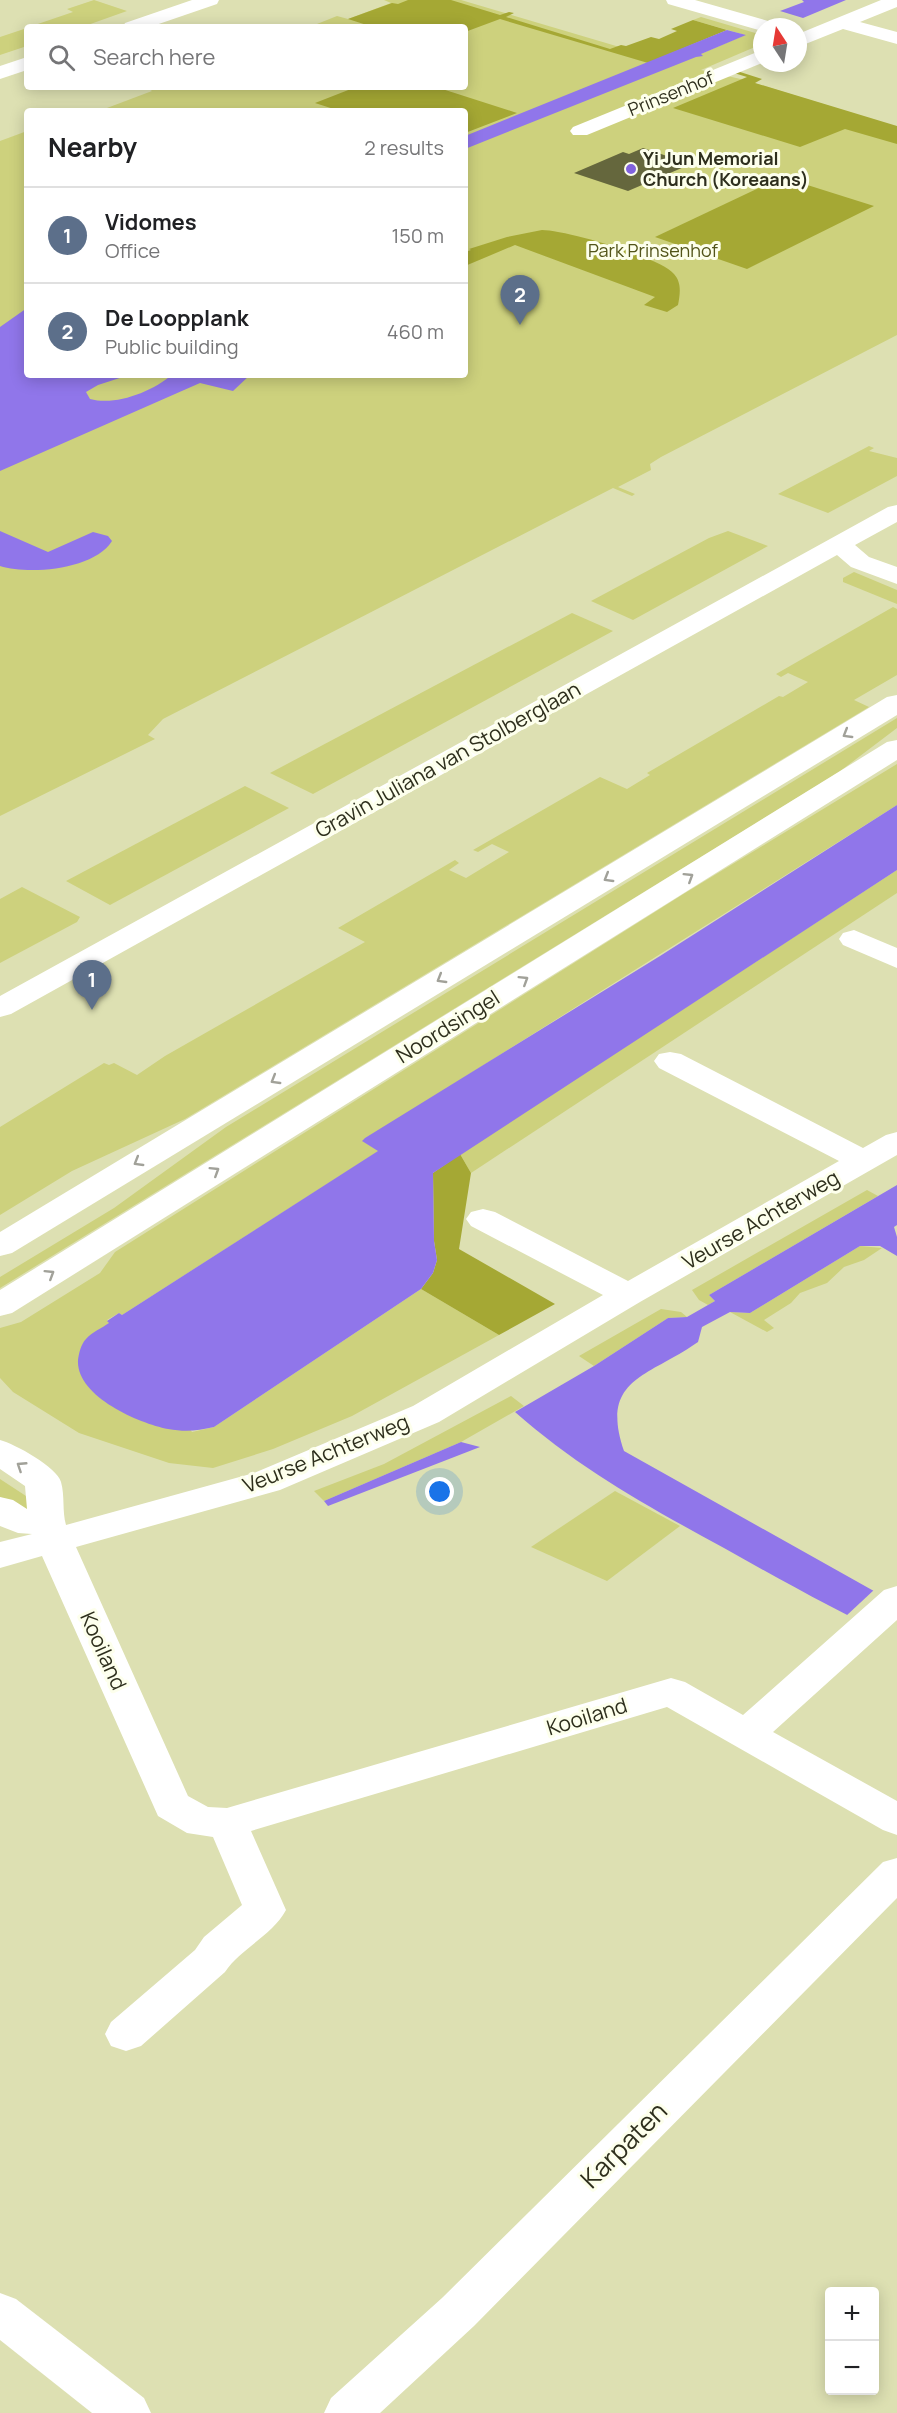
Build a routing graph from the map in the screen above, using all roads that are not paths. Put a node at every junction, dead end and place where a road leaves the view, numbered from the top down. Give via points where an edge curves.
1 (210, 0) edge
2 (675, 0) edge
3 (897, 0) edge
4 (842, 22) junction
5 (753, 23) edge
6 (141, 24) edge
7 (807, 35) edge
8 (897, 38) edge
9 (753, 60) edge
10 (24, 64) edge
11 (0, 73) edge
12 (580, 131) dead end
13 (897, 512) edge
14 (839, 544) junction
15 (897, 558) edge
16 (897, 576) edge
17 (897, 703) edge
18 (897, 748) edge
19 (854, 939) dead end
20 (897, 959) edge
21 (0, 1008) edge
22 (670, 1061) dead end
23 (897, 1142) edge
24 (863, 1161) junction
25 (483, 1219) dead end
26 (0, 1246) edge
27 (628, 1295) junction
28 (0, 1305) edge
29 (0, 1452) edge
30 (0, 1509) edge
31 (50, 1531) junction
32 (0, 1555) edge
33 (897, 1599) edge
34 (746, 1734) junction
35 (897, 1820) edge
36 (227, 1823) junction
37 (897, 1873) edge
38 (126, 2034) dead end
39 (0, 2313) edge
40 (127, 2413) edge
41 (348, 2413) edge

1 - 6 street
2 - 5 street
3 - 4 street
4 - 7 street
4 - 8 street
9 - 12 street, Prinsenhof
10 - 11 street
13 - 14 street, Gravin Juliana van Stolberglaan
14 - 15 street
14 - 16 street via 860,562
14 - 21 street, Gravin Juliana van Stolberglaan
17 -> 26 street, Noordsingel
28 -> 18 street, Noordsingel
19 - 20 street
22 - 24 street, Veurse Achterweg
23 - 24 street, Veurse Achterweg
24 - 27 street, Veurse Achterweg
25 - 27 street
27 - 31 street, Veurse Achterweg via 426,1413 267,1482
31 -> 29 street via 44,1481
30 - 31 street via 18,1521
31 - 32 street, Veurse Achterweg
31 - 36 street, Kooiland via 172,1806 201,1822
33 - 34 street
34 - 35 street, Kooiland
34 - 36 street, Kooiland via 671,1692
36 - 38 street via 265,1910
37 - 41 street, Karpaten via 458,2312
39 - 40 street

